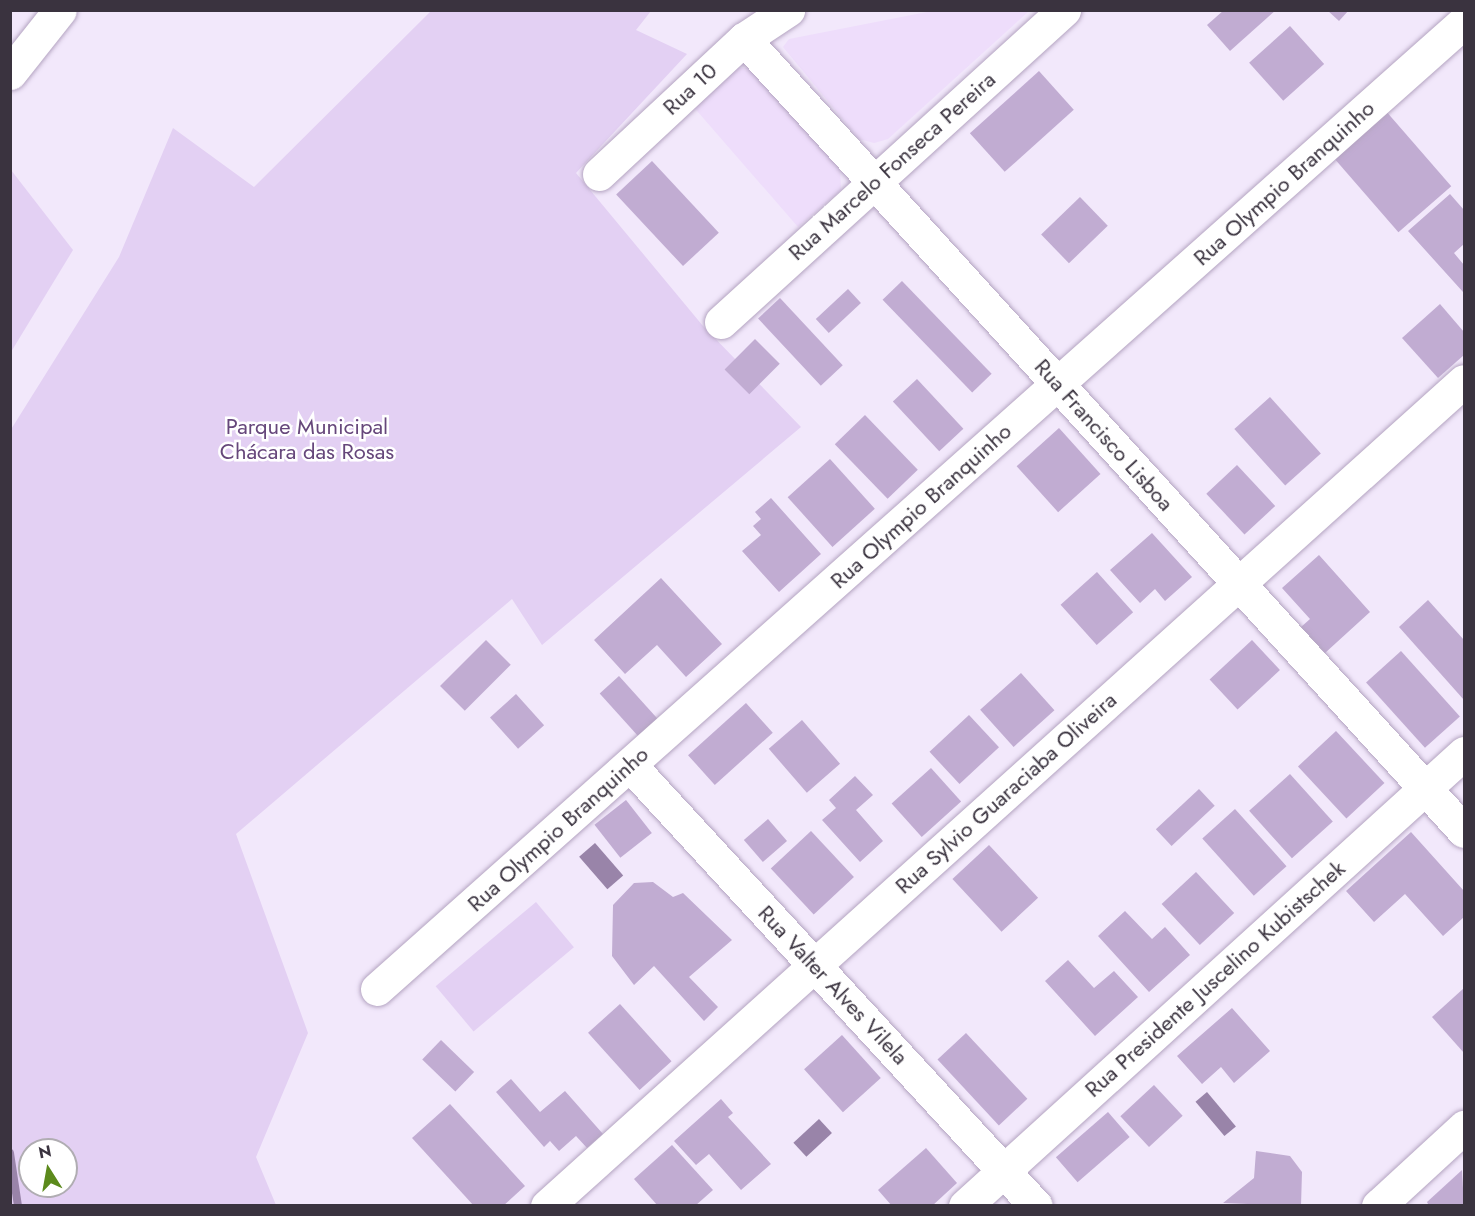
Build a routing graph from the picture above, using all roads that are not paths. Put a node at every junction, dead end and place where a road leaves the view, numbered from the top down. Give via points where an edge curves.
1 (60, 10) edge
2 (788, 10) edge
3 (1064, 10) edge
4 (1464, 22) edge
5 (744, 39) junction
6 (10, 73) edge
7 (599, 174) dead end
8 (874, 182) junction
9 (721, 322) dead end
10 (1464, 381) edge
11 (1057, 384) junction
12 (1239, 584) junction
13 (1464, 753) edge
14 (630, 765) junction
15 (1426, 788) junction
16 (1464, 831) edge
17 (814, 965) junction
18 (377, 989) dead end
19 (1464, 1127) edge
20 (1004, 1171) junction
21 (547, 1206) edge
22 (965, 1206) edge
23 (1036, 1206) edge
24 (1378, 1206) edge

1 - 6 street
2 - 5 street, Rua 10
3 - 8 street, Rua Marcelo Fonseca Pereira
4 - 11 street, Rua Olympio Branquinho
5 - 7 street, Rua 10
5 - 8 street, Rua Francisco Lisboa
8 - 9 street, Rua Marcelo Fonseca Pereira
8 - 11 street, Rua Francisco Lisboa
10 - 12 street, Rua Sylvio Guaraciaba Oliveira
11 - 12 street, Rua Francisco Lisboa
11 - 14 street, Rua Olympio Branquinho
12 - 15 street, Rua Francisco Lisboa
12 - 17 street, Rua Sylvio Guaraciaba Oliveira
13 - 15 street, Rua Presidente Juscelino Kubistschek
14 - 17 street, Rua Valter Alves Vilela
14 - 18 street, Rua Olympio Branquinho
15 - 16 street, Rua Francisco Lisboa
15 - 20 street, Rua Presidente Juscelino Kubistschek
17 - 20 street, Rua Valter Alves Vilela
17 - 21 street, Rua Sylvio Guaraciaba Oliveira
19 - 24 street
20 - 22 street, Rua Presidente Juscelino Kubistschek
20 - 23 street, Rua Valter Alves Vilela

